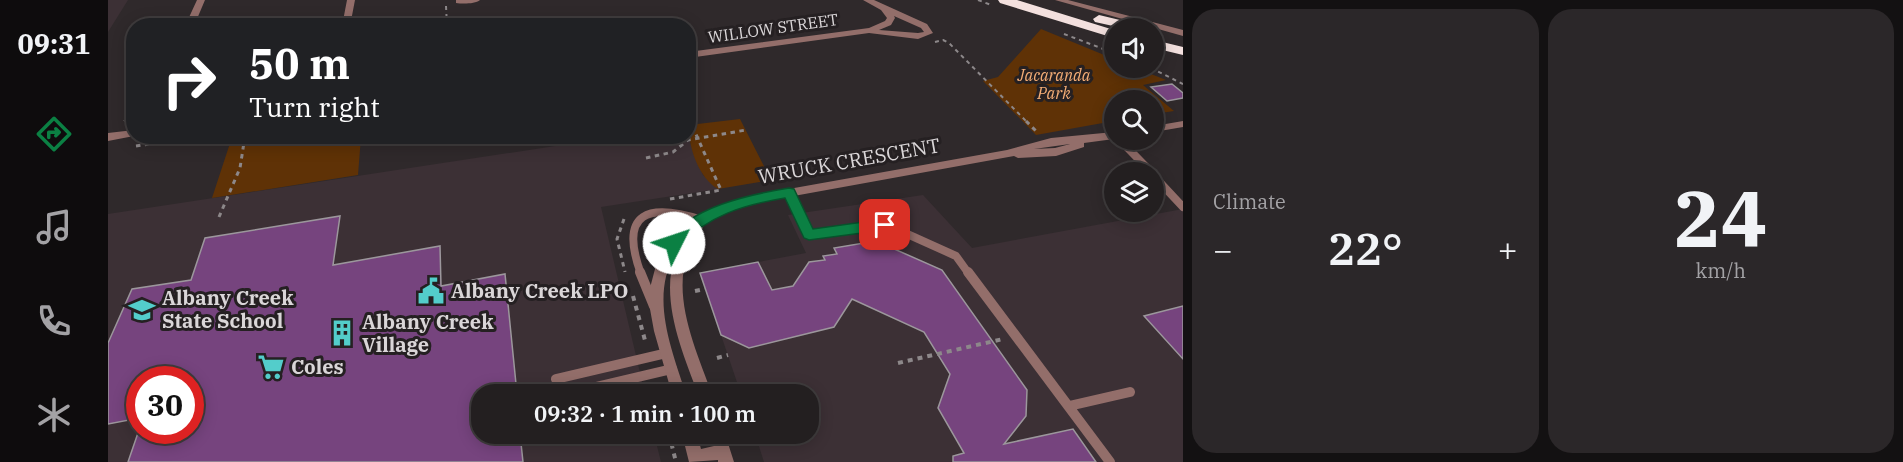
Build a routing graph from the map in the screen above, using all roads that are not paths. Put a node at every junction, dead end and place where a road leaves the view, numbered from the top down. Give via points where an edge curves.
1 (201, 0) edge
2 (351, 0) edge
3 (476, 0) edge
4 (867, 0) edge
5 (1004, 0) edge
6 (1034, 0) edge
7 (1059, 0) edge
8 (459, 2) dead end
9 (881, 7) junction
10 (193, 18) edge
11 (348, 18) edge
12 (1104, 19) edge
13 (862, 31) junction
14 (1104, 31) edge
15 (1183, 33) edge
16 (1164, 35) edge
17 (1183, 40) edge
18 (1164, 46) edge
19 (1183, 51) edge
20 (696, 54) edge
21 (1183, 124) edge
22 (1164, 127) edge
23 (126, 134) edge
24 (108, 137) edge
25 (1104, 138) edge
26 (1129, 150) edge
27 (1141, 162) edge
28 (1164, 187) edge
29 (789, 193) junction
30 (1183, 207) edge
31 (702, 220) junction
32 (658, 318) junction
33 (690, 348) junction
34 (668, 353) junction
35 (694, 364) junction
36 (672, 369) junction
37 (556, 379) dead end
38 (608, 384) edge
39 (676, 384) edge
40 (701, 384) edge
41 (1131, 392) dead end
42 (1069, 406) junction
43 (693, 444) edge
44 (725, 457) edge
45 (697, 460) edge
46 (1110, 462) edge

1 - 10 street
2 - 11 street
3 - 8 street
4 - 9 street, WILLOW STREET
5 - 14 highway
6 - 12 highway
7 - 15 street
9 - 13 street, WILLOW STREET via 890,15 890,22
9 - 13 street, WILLOW STREET via 924,26 929,33 916,36
13 - 20 street, WILLOW STREET
16 - 17 highway
18 - 19 highway
21 - 22 street
23 - 24 street
25 - 29 street, WRUCK CRESCENT via 1056,152 1007,154
26 - 27 lane
28 - 30 lane
29 - 31 street, WRUCK CRESCENT via 736,203
29 - 42 lane via 809,235 885,225 949,251 963,264
31 - 32 street, WRUCK CRESCENT via 682,234 669,251 658,286
31 - 32 lane via 659,211 646,216 633,230 634,256
31 - 33 street via 682,252 675,274 678,309
32 - 34 street, WRUCK CRESCENT
33 - 34 street
33 - 35 street
34 - 36 street, WRUCK CRESCENT
34 - 37 lane
35 - 36 street
35 - 40 street
36 - 38 lane
36 - 39 street, WRUCK CRESCENT
41 - 42 lane
42 - 46 lane
43 - 45 street
44 - 45 street

